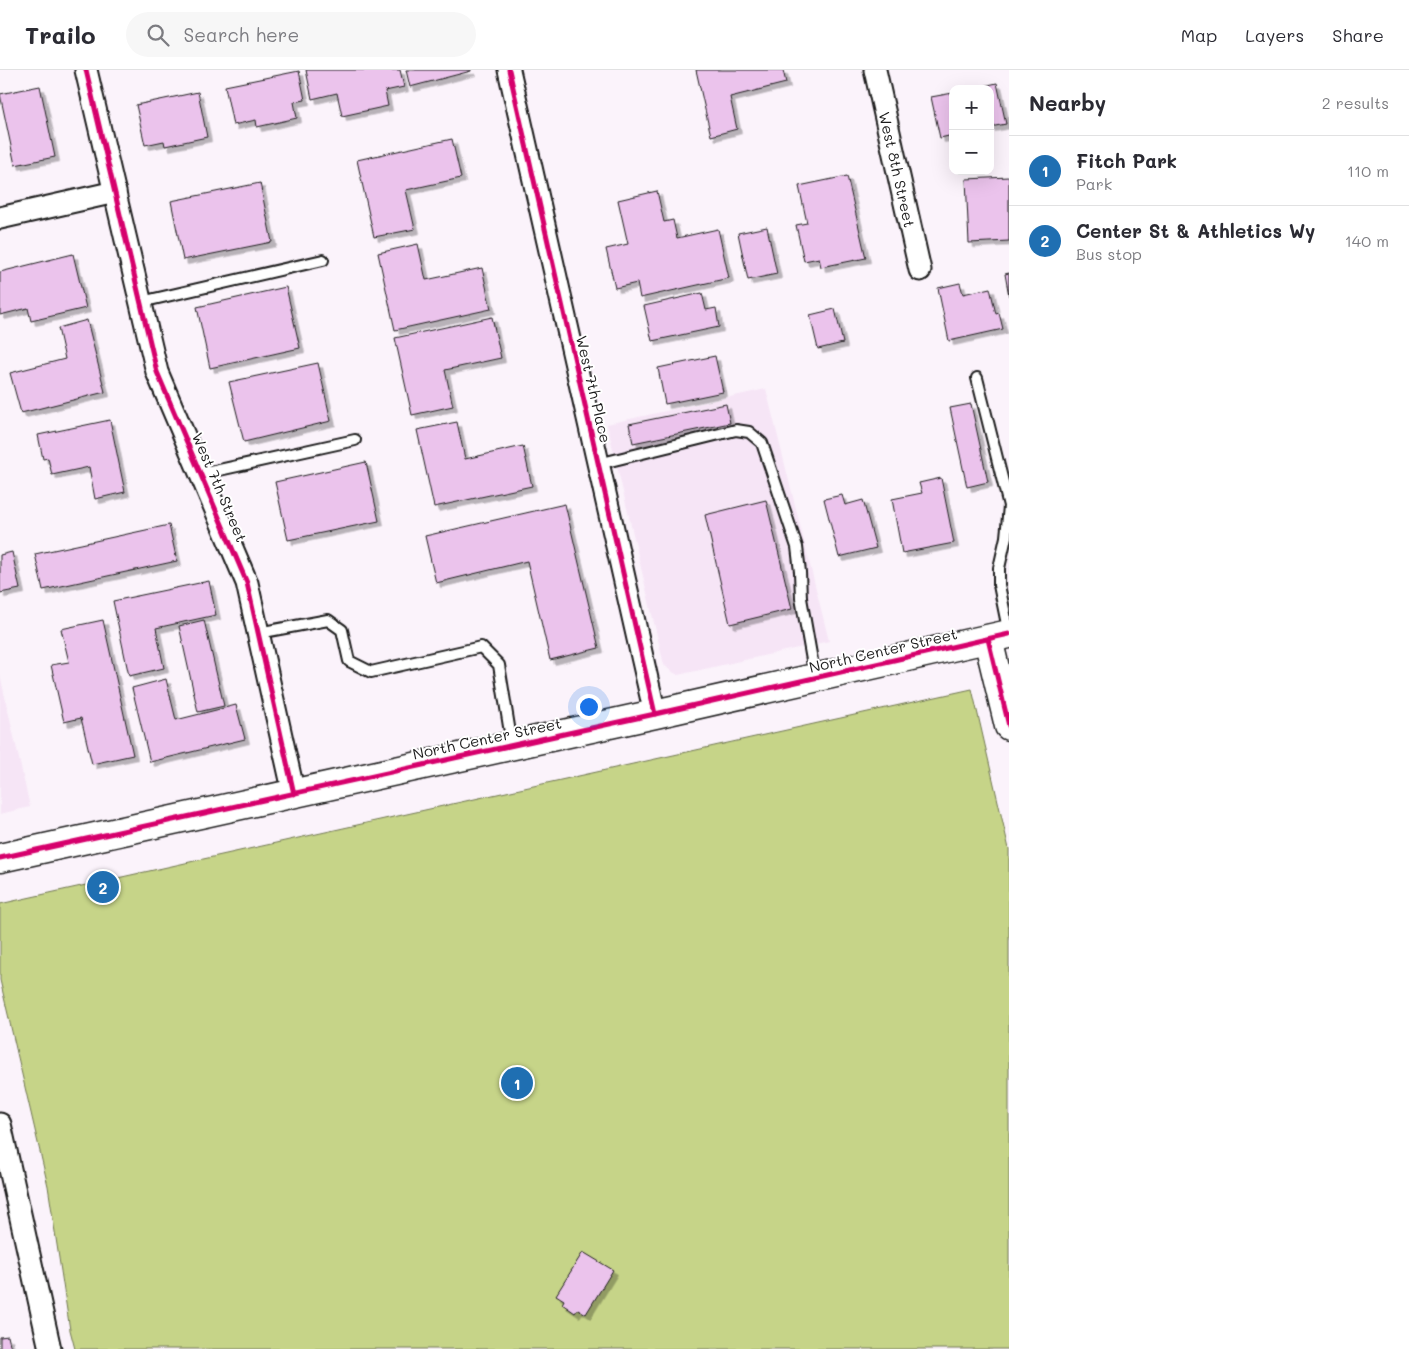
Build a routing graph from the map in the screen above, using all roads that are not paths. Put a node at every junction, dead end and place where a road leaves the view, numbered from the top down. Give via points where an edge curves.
1 (86, 70) edge
2 (509, 70) edge
3 (875, 70) edge
4 (114, 192) junction
5 (0, 218) edge
6 (323, 260) dead end
7 (920, 270) dead end
8 (141, 302) junction
9 (977, 378) dead end
10 (355, 440) dead end
11 (598, 464) junction
12 (201, 474) junction
13 (258, 633) junction
14 (999, 637) edge
15 (815, 678) junction
16 (655, 714) junction
17 (1009, 726) edge
18 (512, 746) junction
19 (294, 794) junction
20 (0, 858) edge
21 (0, 1124) edge
22 (50, 1349) edge

1 - 4 street, West 7th Street
2 - 11 street, West 7th Place
3 - 7 street, West 8th Street
4 - 5 street
4 - 8 street, West 7th Street
6 - 8 lane
8 - 12 street, West 7th Street via 157,372
9 - 14 lane via 1009,506 999,568
10 - 12 lane
11 - 15 lane via 736,430 750,432 762,443 797,547
11 - 16 street, West 7th Place
12 - 13 street, West 7th Street via 247,583
13 - 18 lane via 328,620 342,630 349,661 371,672 481,647 499,665
13 - 19 street, West 7th Street
14 - 15 street, North Center Street
14 - 17 street
15 - 16 street, North Center Street
16 - 18 street, North Center Street
18 - 19 street, North Center Street
19 - 20 street, North Center Street
21 - 22 street

